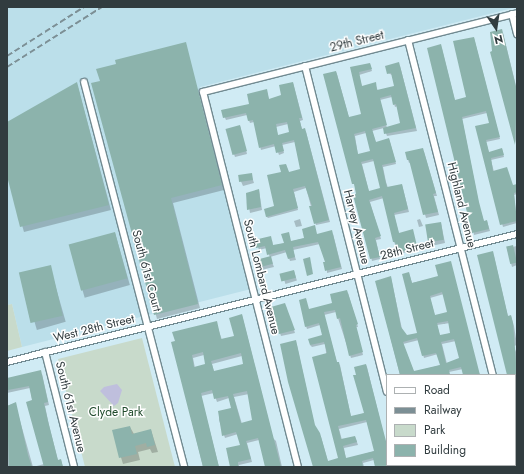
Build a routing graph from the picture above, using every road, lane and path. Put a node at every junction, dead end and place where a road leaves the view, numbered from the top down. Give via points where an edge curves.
1 (515, 14) edge
2 (517, 34) edge
3 (408, 40) junction
4 (305, 66) junction
5 (84, 82) dead end
6 (203, 92) joint
7 (517, 234) edge
8 (461, 248) junction
9 (357, 274) junction
10 (255, 300) junction
11 (150, 326) junction
12 (45, 352) junction
13 (7, 362) edge
14 (493, 374) edge
15 (386, 388) edge
16 (74, 467) edge
17 (184, 467) edge
18 (298, 467) edge

1 - 2 street
1 - 3 street, 29th Street
3 - 4 street, 29th Street
3 - 8 street, Highland Avenue
4 - 6 street, 29th Street
4 - 9 street, Harvey Avenue
5 - 11 street, South 61st Court
6 - 10 street, South Lombard Avenue
7 - 8 street, 28th Street
8 - 9 street, 28th Street
8 - 14 street, Highland Avenue
9 - 10 street, 28th Street
9 - 15 street, Harvey Avenue
10 - 11 street, West 28th Street
10 - 18 street, South Lombard Avenue
11 - 12 street, West 28th Street
11 - 17 street, South 61st Court
12 - 13 street, West 28th Street
12 - 16 street, South 61st Avenue

